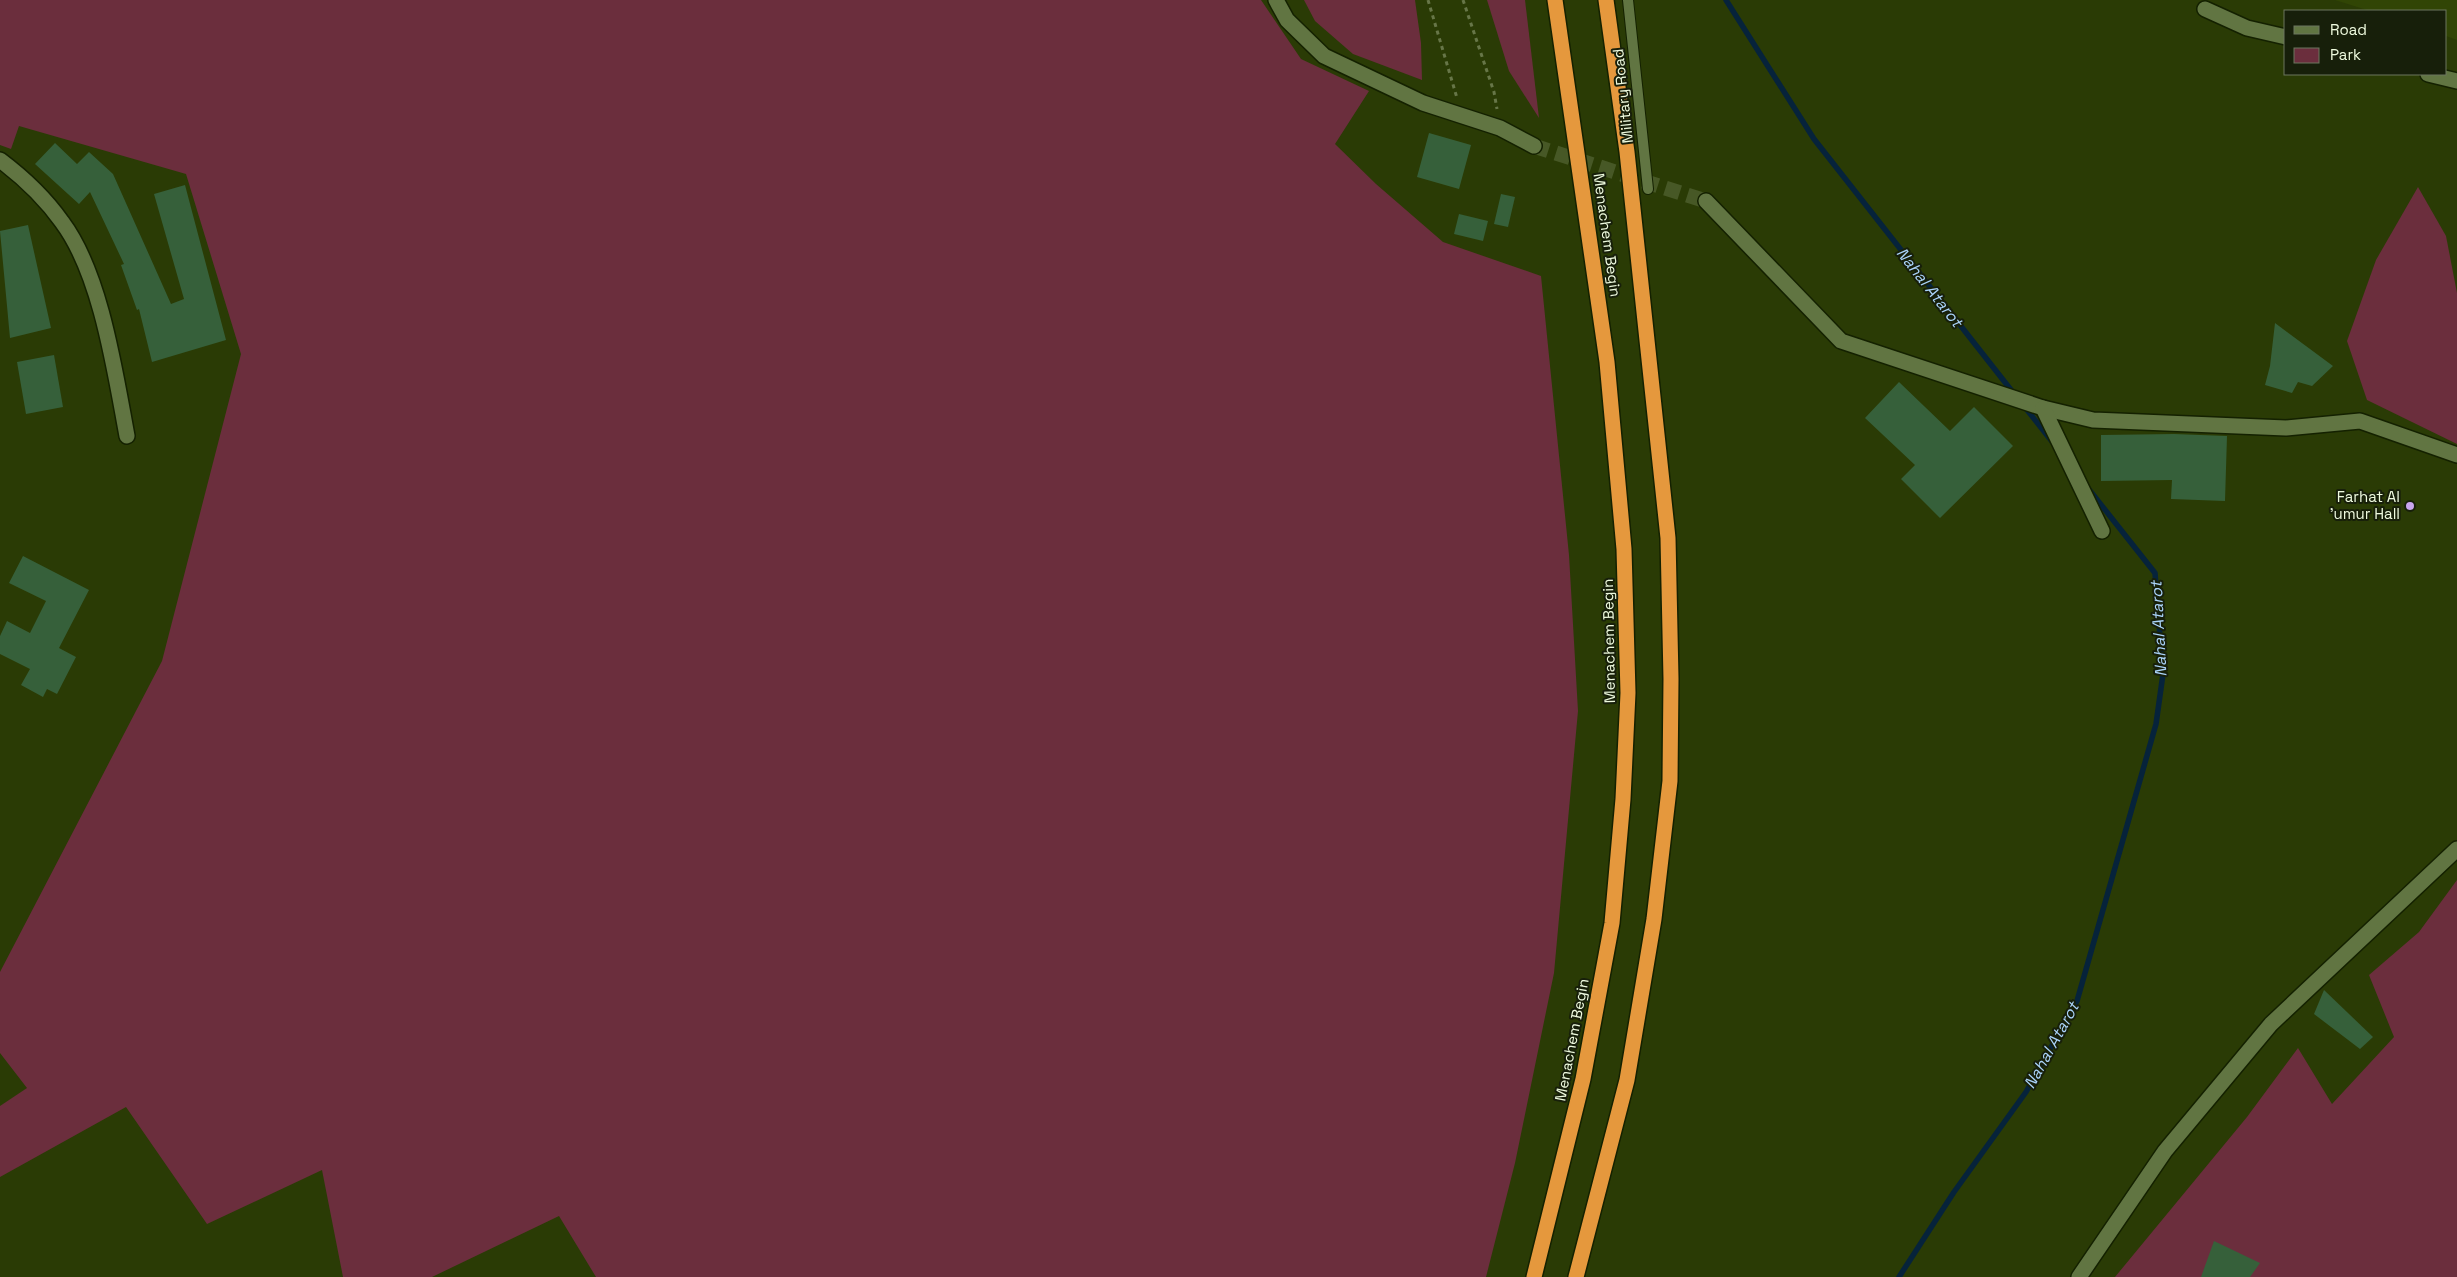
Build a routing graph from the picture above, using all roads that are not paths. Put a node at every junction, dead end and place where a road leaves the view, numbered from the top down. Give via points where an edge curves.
1 (1276, 0) edge
2 (1555, 0) edge
3 (1606, 0) edge
4 (1628, 0) edge
5 (2205, 9) dead end
6 (2284, 37) edge
7 (2432, 75) edge
8 (2457, 81) edge
9 (1534, 146) tunnel mouth
10 (0, 160) edge
11 (1648, 189) dead end
12 (1706, 201) tunnel mouth
13 (2043, 408) junction
14 (128, 436) dead end
15 (2457, 455) edge
16 (2102, 531) dead end
17 (2457, 849) edge
18 (1534, 1277) edge
19 (1576, 1277) edge
20 (2079, 1277) edge

1 - 9 street via 1287,20 1324,56 1423,103 1500,128
2 - 18 highway, Menachem Begin via 1607,362 1624,549 1628,693 1612,924 1583,1079
3 - 19 highway, Menachem Begin via 1627,152 1668,538 1670,782 1654,920 1627,1080
4 - 11 lane, Military Road
5 - 6 street via 2247,28
7 - 8 street
10 - 14 street via 41,196 63,223 77,248 111,347
12 - 13 street via 1840,342
13 - 15 street via 2093,420 2122,422 2286,428 2360,421
13 - 16 street
17 - 20 street via 2270,1024 2165,1151

